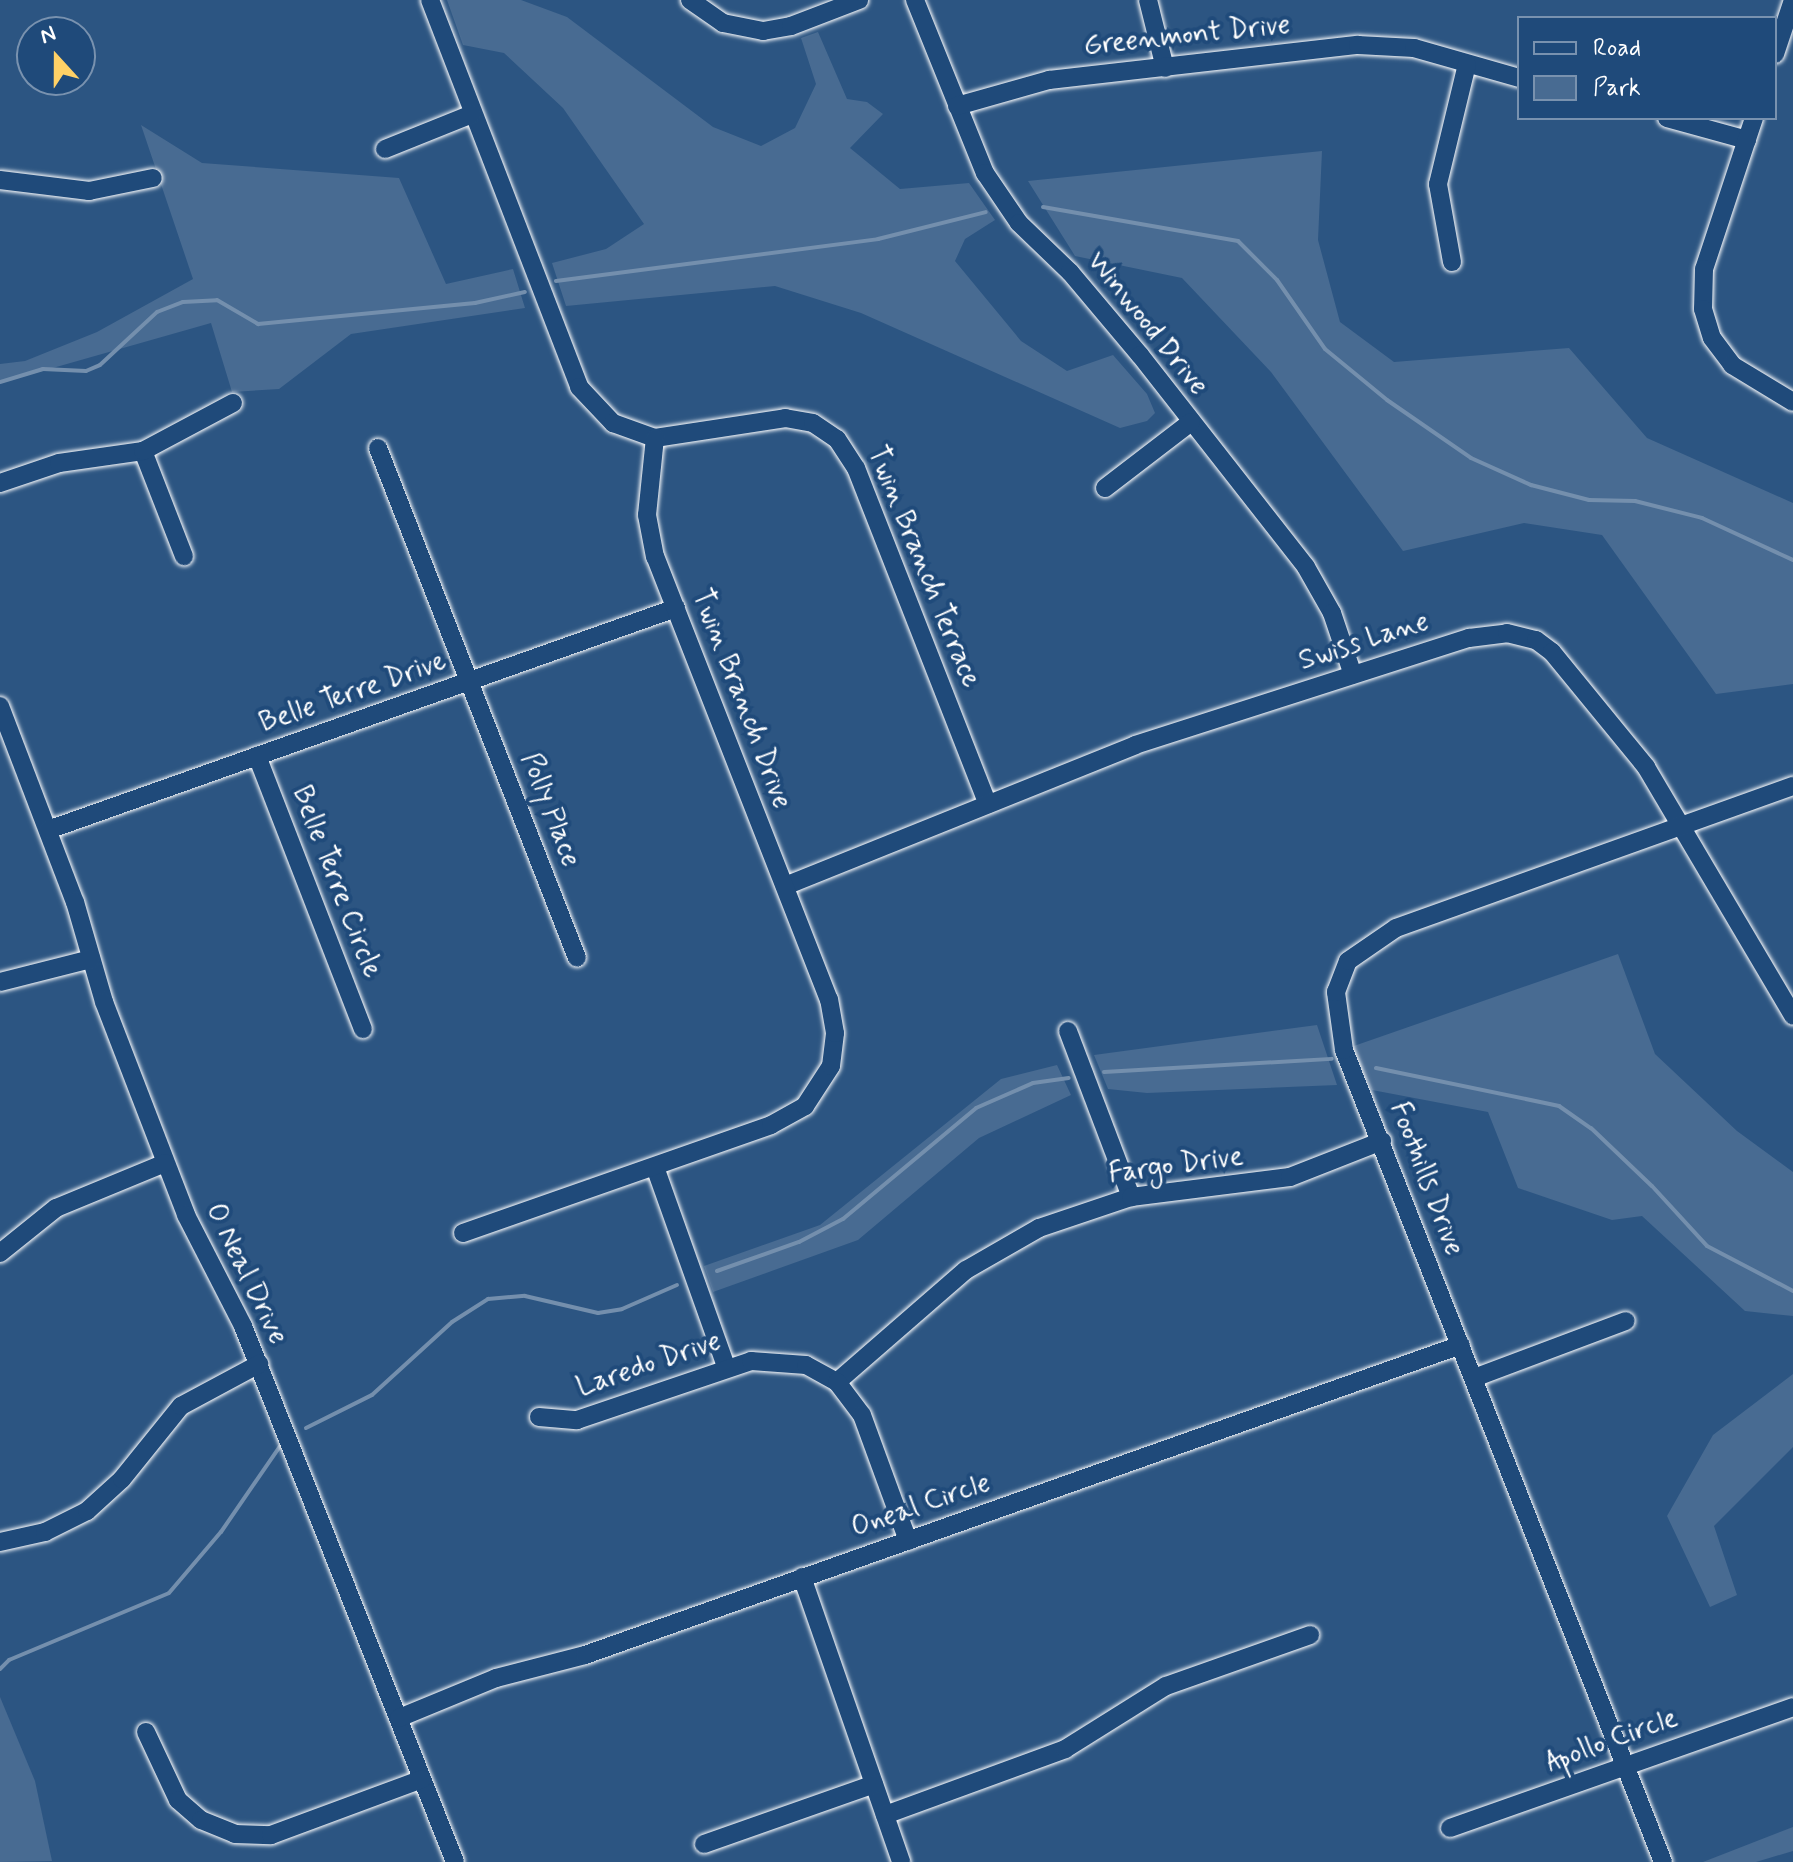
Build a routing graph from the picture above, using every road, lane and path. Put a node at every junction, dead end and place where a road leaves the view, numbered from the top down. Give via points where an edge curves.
1 (430, 0) edge
2 (690, 0) edge
3 (859, 0) edge
4 (915, 0) edge
5 (1148, 0) edge
6 (1793, 0) edge
7 (1788, 32) edge
8 (1777, 51) edge
9 (1467, 64) junction
10 (1165, 68) junction
11 (1517, 77) edge
12 (957, 106) junction
13 (472, 114) junction
14 (1674, 120) edge
15 (1753, 120) edge
16 (1747, 140) junction
17 (385, 149) dead end
18 (153, 178) dead end
19 (0, 180) edge
20 (1452, 262) dead end
21 (1793, 402) edge
22 (233, 403) dead end
23 (1191, 422) junction
24 (655, 438) junction
25 (378, 448) dead end
26 (143, 451) junction
27 (0, 483) edge
28 (1105, 488) dead end
29 (184, 556) dead end
30 (676, 608) junction
31 (1353, 675) junction
32 (470, 683) junction
33 (0, 706) edge
34 (257, 756) junction
35 (1793, 786) edge
36 (988, 804) junction
37 (1684, 827) junction
38 (48, 830) junction
39 (785, 886) junction
40 (577, 958) dead end
41 (91, 959) junction
42 (0, 982) edge
43 (1793, 1016) edge
44 (363, 1029) dead end
45 (1068, 1031) dead end
46 (1382, 1141) junction
47 (165, 1163) junction
48 (655, 1167) junction
49 (1131, 1197) junction
50 (463, 1233) dead end
51 (0, 1253) edge
52 (1626, 1321) dead end
53 (1461, 1345) junction
54 (259, 1364) junction
55 (726, 1366) junction
56 (1474, 1378) junction
57 (837, 1382) junction
58 (539, 1417) dead end
59 (908, 1541) junction
60 (0, 1542) edge
61 (802, 1577) junction
62 (1310, 1635) dead end
63 (1793, 1707) edge
64 (399, 1718) junction
65 (146, 1732) dead end
66 (1625, 1766) junction
67 (422, 1779) junction
68 (874, 1784) junction
69 (885, 1815) junction
70 (1450, 1828) dead end
71 (704, 1844) dead end
72 (455, 1862) edge
73 (901, 1862) edge
74 (1663, 1862) edge

1 - 13 street
2 - 3 street via 723,23 763,31
4 - 12 street, Winwood Drive
5 - 10 street
6 - 7 street
7 - 8 street
9 - 10 street, Greenmont Drive via 1414,48 1358,45
9 - 11 street, Greenmont Drive
9 - 20 street via 1438,184
10 - 12 street, Greenmont Drive via 1049,80
12 - 23 street, Winwood Drive via 985,173 1008,208 1097,303
13 - 17 street
13 - 24 street via 579,387 613,423
14 - 16 street
15 - 16 street
16 - 21 street via 1704,269 1703,309 1712,338 1732,365
18 - 19 street via 89,191
22 - 26 street
23 - 28 street
23 - 31 street, Winwood Drive via 1306,567 1332,613
24 - 30 street, Twin Branch Drive via 649,534
24 - 36 street, Twin Branch Terrace via 785,418 813,423 837,439 856,468
25 - 32 street, Polly Place
26 - 27 street via 59,463
26 - 29 street
30 - 32 street, Belle Terre Drive
30 - 39 street, Twin Branch Drive
31 - 36 street, Swiss Lane via 1135,745
31 - 37 street, Swiss Lane via 1490,634 1536,640 1565,666 1629,745
32 - 34 street, Belle Terre Drive
32 - 40 street, Polly Place
33 - 38 street, O Neal Drive
34 - 38 street, Belle Terre Drive
34 - 44 street, Belle Terre Circle
35 - 37 street, Foothills Drive
36 - 39 street, Swiss Lane
37 - 43 street, Swiss Lane
37 - 46 street, Foothills Drive via 1396,928 1348,961 1336,992 1337,1028
38 - 41 street, O Neal Drive
39 - 48 street, Twin Branch Drive via 834,1017 835,1049 823,1082 790,1116
41 - 42 street
41 - 47 street, O Neal Drive
45 - 49 street
46 - 49 street, Fargo Drive via 1290,1177
46 - 53 street, Foothills Drive
47 - 51 street via 56,1208
47 - 54 street, O Neal Drive
48 - 50 street, Twin Branch Drive
48 - 55 street
49 - 57 street, Fargo Drive via 1039,1228 997,1250
52 - 56 street
53 - 56 street, Foothills Drive
53 - 59 street, Oneal Circle
54 - 60 street via 181,1406 109,1494 87,1511 45,1532
54 - 64 street, O Neal Drive
55 - 57 street, Laredo Drive via 790,1362
55 - 58 street, Laredo Drive via 577,1420
56 - 66 street, Foothills Drive
57 - 59 street via 870,1431
59 - 61 street, Oneal Circle
61 - 64 street, Oneal Circle via 585,1655 496,1678
61 - 68 street
62 - 69 street via 1166,1686 1065,1749
63 - 66 street, Apollo Circle
64 - 67 street, O Neal Drive
65 - 67 street via 178,1800 201,1820 235,1834 271,1835
66 - 70 street, Apollo Circle
66 - 74 street, Foothills Drive
67 - 72 street, O Neal Drive
68 - 69 street
68 - 71 street
69 - 73 street

